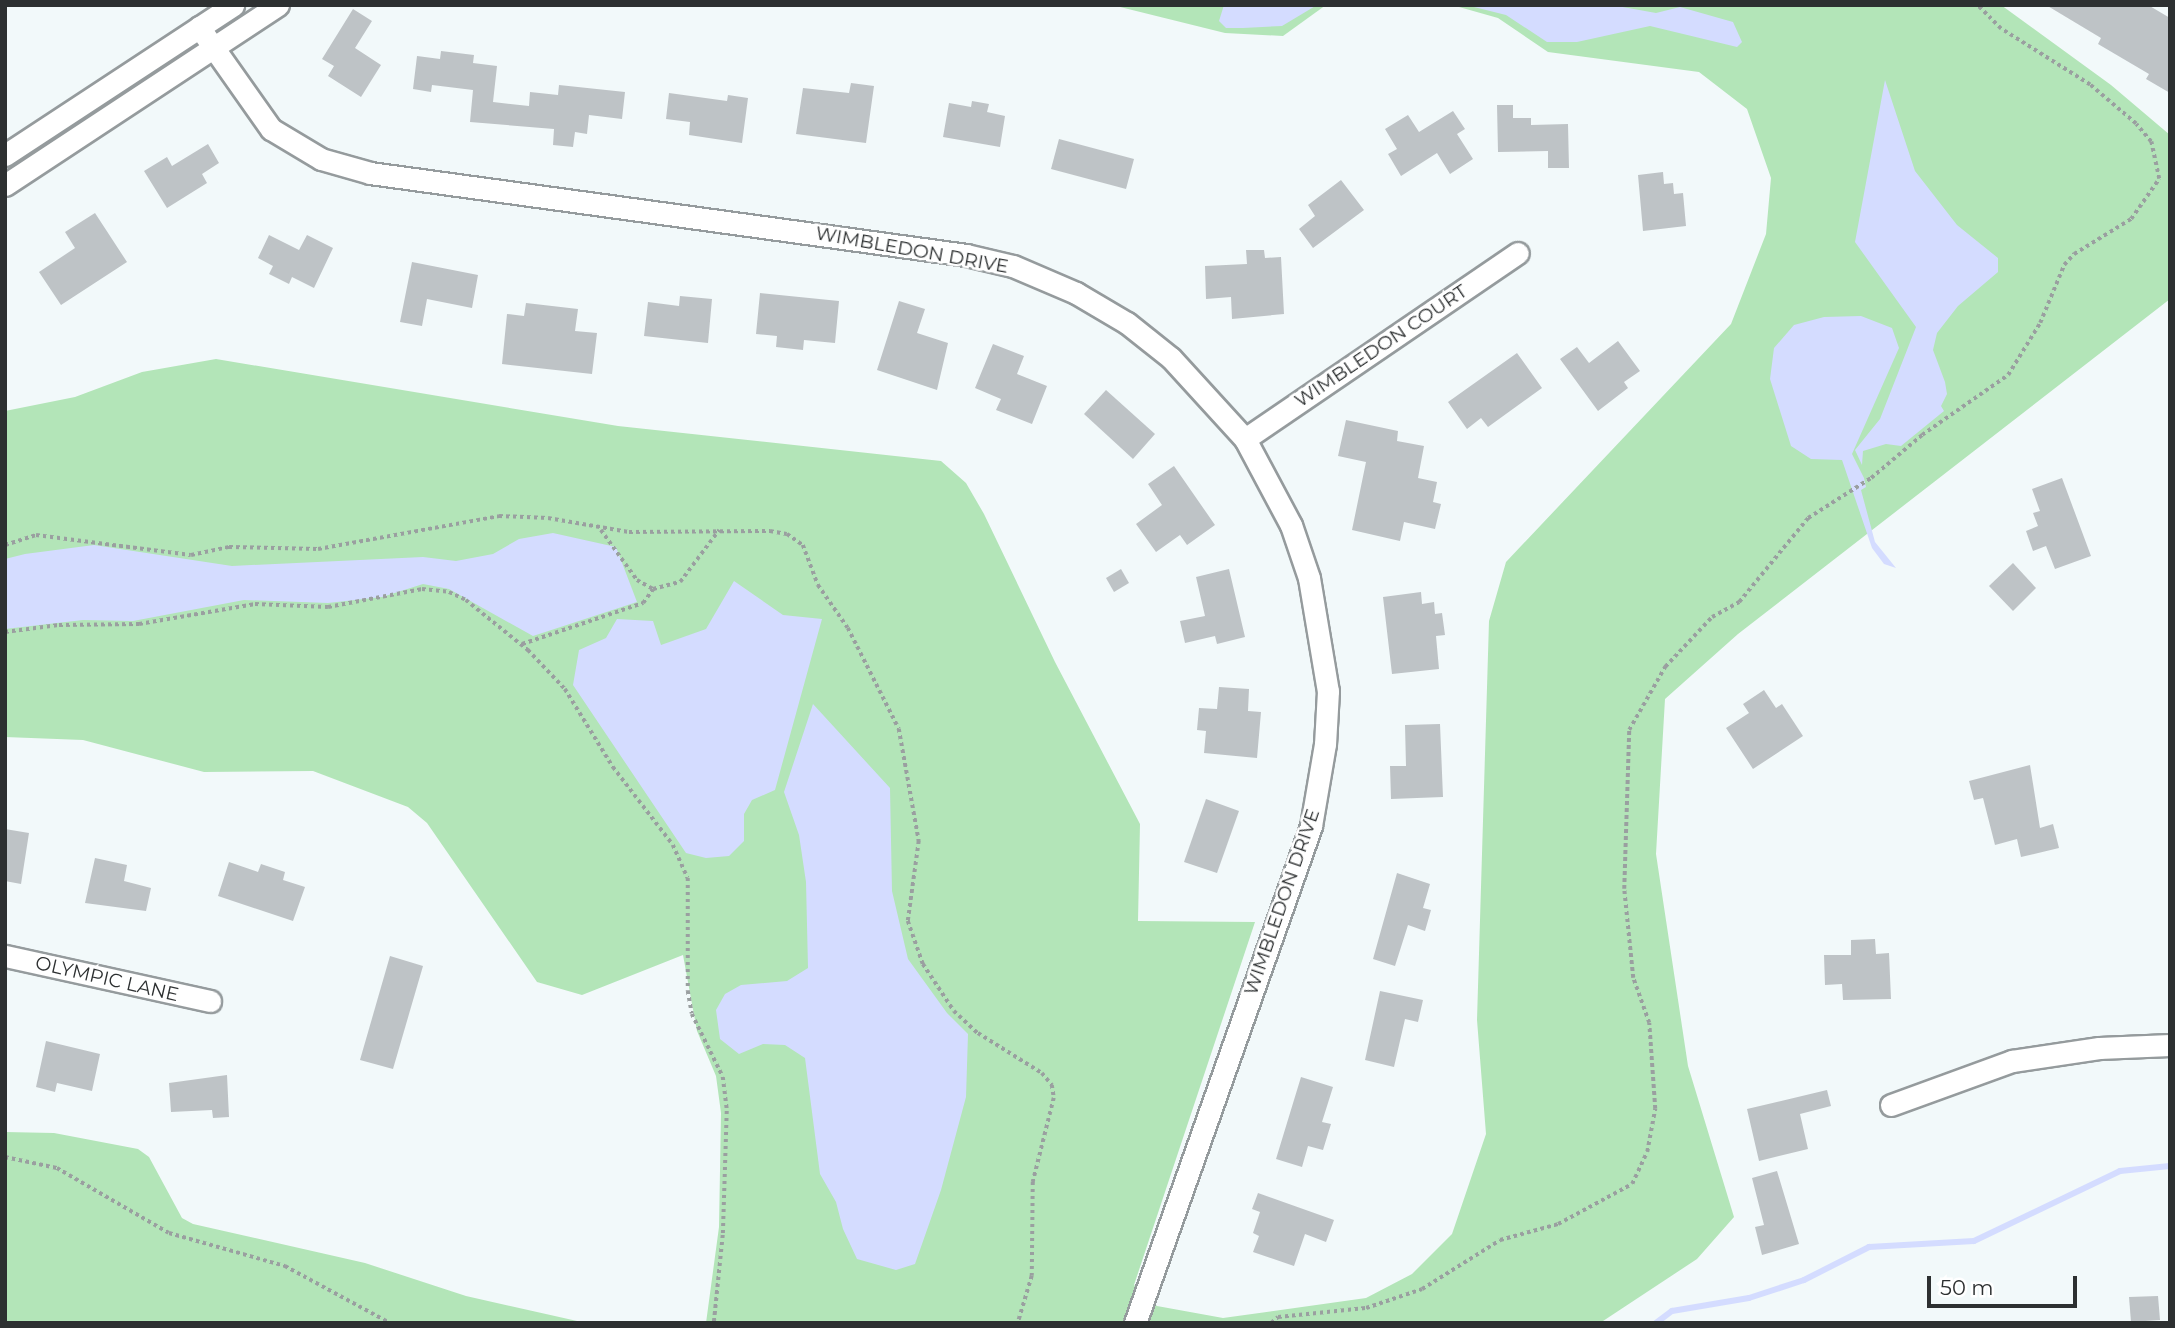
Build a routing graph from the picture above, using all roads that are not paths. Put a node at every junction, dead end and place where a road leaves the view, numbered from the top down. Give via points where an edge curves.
1 (233, 5) edge
2 (278, 5) edge
3 (199, 27) junction
4 (212, 47) junction
5 (5, 155) edge
6 (5, 184) edge
7 (1518, 253) dead end
8 (1245, 439) junction
9 (5, 956) edge
10 (210, 1001) dead end
11 (2170, 1045) edge
12 (1891, 1105) dead end
13 (1135, 1323) edge

1 - 3 street
2 - 4 street
3 - 4 street, WIMBLEDON DRIVE
3 - 5 street
4 - 6 street
4 - 8 street, WIMBLEDON DRIVE via 271,129 321,159 370,173 953,253 1013,266 1076,293 1127,323 1171,358
7 - 8 street, WIMBLEDON COURT
8 - 13 street, WIMBLEDON DRIVE via 1291,525 1309,578 1328,691 1325,744 1311,826
9 - 10 street, OLYMPIC LANE
11 - 12 street via 2099,1048 2012,1061

